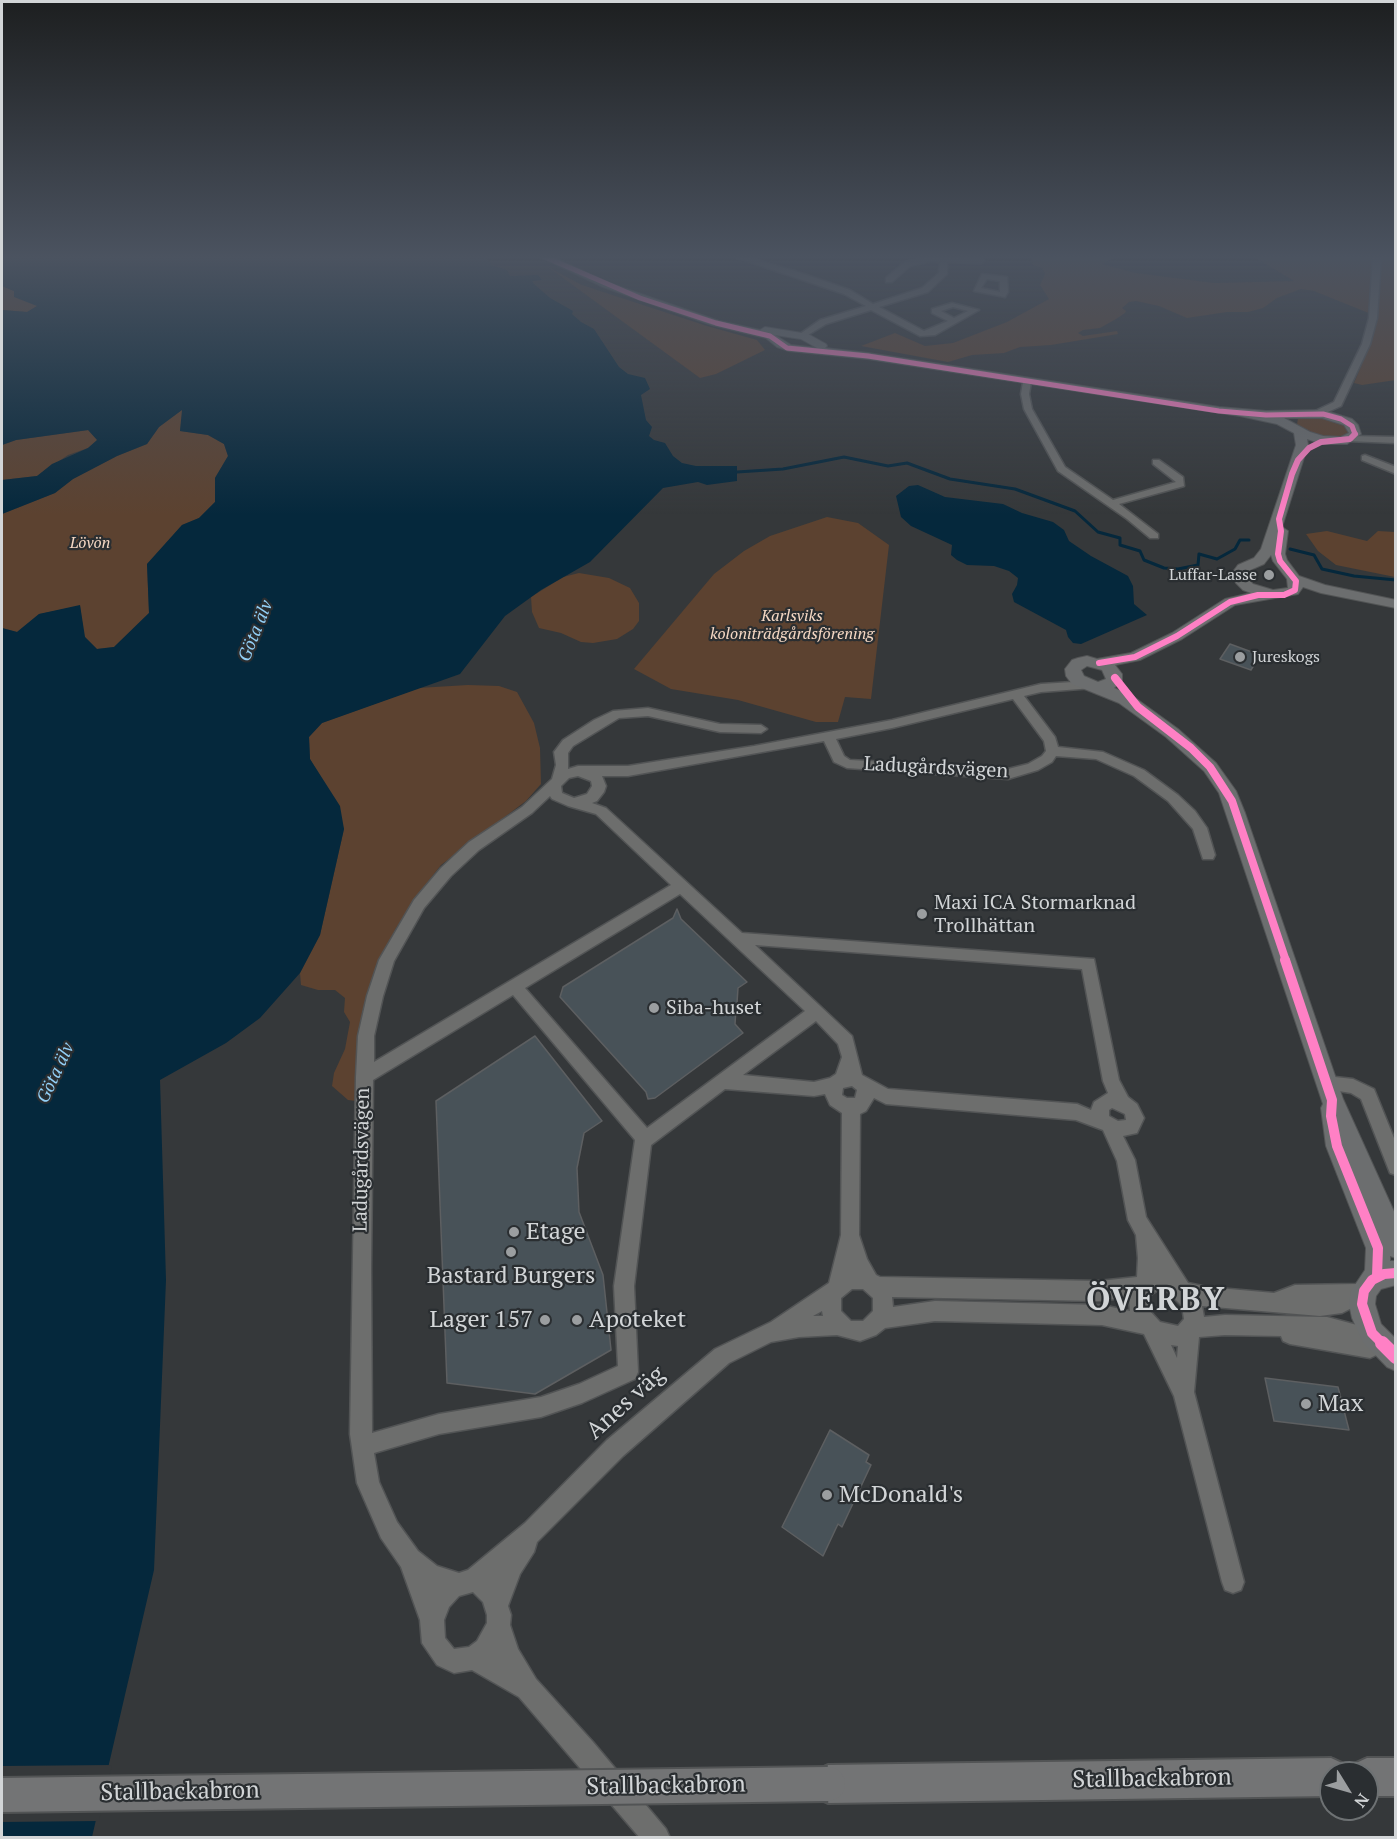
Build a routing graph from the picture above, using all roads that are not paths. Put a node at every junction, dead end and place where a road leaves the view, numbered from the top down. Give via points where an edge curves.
1 (779, 343) edge
2 (808, 343) edge
3 (817, 343) edge
4 (1366, 343) edge
5 (801, 348) junction
6 (868, 356) junction
7 (1027, 382) junction
8 (1345, 393) junction
9 (1219, 411) junction
10 (1318, 413) junction
11 (1244, 414) junction
12 (1300, 414) junction
13 (1349, 429) junction
14 (1297, 430) junction
15 (1395, 439) edge
16 (1328, 441) junction
17 (1365, 458) dead end
18 (1298, 460) junction
19 (1156, 462) dead end
20 (1395, 471) edge
21 (1292, 474) junction
22 (1112, 503) junction
23 (1279, 519) junction
24 (1154, 536) dead end
25 (1252, 565) junction
26 (1241, 580) junction
27 (1291, 582) junction
28 (1268, 594) junction
29 (1230, 602) junction
30 (1395, 604) edge
31 (1135, 657) junction
32 (1099, 663) junction
33 (1073, 669) junction
34 (1115, 677) junction
35 (1093, 686) junction
36 (1041, 688) junction
37 (1016, 694) junction
38 (1138, 707) junction
39 (761, 729) dead end
40 (828, 736) junction
41 (1053, 751) junction
42 (627, 771) junction
43 (583, 772) junction
44 (558, 776) junction
45 (597, 792) junction
46 (563, 801) junction
47 (578, 803) junction
48 (527, 810) junction
49 (600, 811) junction
50 (1208, 855) dead end
51 (681, 886) junction
52 (740, 941) junction
53 (516, 988) junction
54 (816, 1012) junction
55 (364, 1077) junction
56 (722, 1081) junction
57 (850, 1091) junction
58 (1329, 1091) junction
59 (1109, 1112) junction
60 (1128, 1128) junction
61 (645, 1139) junction
62 (1126, 1160) junction
63 (1395, 1167) edge
64 (1145, 1233) junction
65 (850, 1235) junction
66 (1395, 1246) edge
67 (1376, 1281) edge
68 (873, 1285) junction
69 (1144, 1285) junction
70 (835, 1289) junction
71 (1182, 1290) junction
72 (881, 1319) junction
73 (842, 1325) junction
74 (1150, 1327) junction
75 (1191, 1329) junction
76 (769, 1332) junction
77 (1392, 1356) edge
78 (1184, 1394) junction
79 (363, 1446) junction
80 (533, 1531) junction
81 (410, 1560) junction
82 (1233, 1582) dead end
83 (465, 1583) junction
84 (497, 1615) junction
85 (432, 1620) junction
86 (474, 1658) junction
87 (527, 1688) junction
88 (1319, 1777) edge
89 (1379, 1777) edge
90 (1395, 1777) edge
91 (2, 1795) edge
92 (657, 1838) edge

1 - 5 main road
2 - 5 main road
3 - 6 main road
4 - 8 street
5 - 6 main road
6 - 7 main road
7 - 9 main road
7 - 22 street via 1028,409 1056,461 1072,478
8 - 10 street via 1338,404
8 - 13 street via 1340,407
9 - 11 main road
9 - 21 main road via 1275,423 1290,431 1296,442 1289,465
10 - 12 main road
10 - 13 main road
11 - 12 main road
11 - 14 main road
12 - 14 main road via 1292,420
13 - 15 street
13 - 16 main road
14 - 16 main road
14 - 18 main road via 1303,441
16 - 18 main road via 1309,448
17 - 20 street
18 - 21 main road
19 - 22 street via 1180,479 1181,484
21 - 23 main road
22 - 24 street
23 - 25 main road via 1268,550
23 - 27 main road via 1278,554
25 - 26 main road via 1240,571
25 - 27 main road via 1268,565
26 - 28 main road
26 - 29 main road
27 - 28 main road, Ladugårdsvägen
27 - 30 main road, Ladugårdsvägen
28 - 29 main road, Ladugårdsvägen
29 - 31 main road, Ladugårdsvägen
31 - 32 main road, Ladugårdsvägen
31 - 34 main road, Ladugårdsvägen
32 - 33 main road, Ladugårdsvägen via 1081,662
32 - 34 main road via 1111,669
33 - 35 main road via 1076,678
33 - 36 street, Ladugårdsvägen
34 - 35 main road, Ladugårdsvägen via 1108,686
34 - 38 main road
35 - 36 street, Ladugårdsvägen
35 - 38 main road
36 - 37 street, Ladugårdsvägen
37 - 40 street, Ladugårdsvägen
37 - 41 street via 1050,740
38 - 58 main road via 1202,758 1232,801
39 - 44 street via 720,728 648,712 617,714 568,743 561,752
40 - 41 street, Ladugårdsvägen via 839,759 847,764 1008,774 1033,767
40 - 42 street, Ladugårdsvägen
41 - 50 street via 1098,755 1156,784 1190,814 1200,828
42 - 43 street, Ladugårdsvägen
42 - 45 street, Ladugårdsvägen
43 - 44 street
43 - 45 street via 597,779
44 - 46 street via 555,793
44 - 48 street, Ladugårdsvägen
45 - 47 street
45 - 49 street
46 - 47 street
46 - 48 street, Ladugårdsvägen
47 - 49 street
48 - 55 street, Ladugårdsvägen via 458,860 408,920 387,960 375,996 366,1036
49 - 51 street
51 - 52 street
51 - 53 street
52 - 54 street
52 - 59 street via 746,938 1089,963 1111,1081
53 - 55 street
53 - 61 street
54 - 56 street
54 - 57 street via 846,1041
55 - 79 street, Ladugårdsvägen
56 - 57 street
56 - 61 street
57 - 59 street
57 - 65 street
58 - 63 street via 1353,1086 1368,1094
58 - 66 main road
58 - 67 main road via 1334,1133 1349,1179 1364,1250
59 - 60 street via 1118,1130
59 - 60 street via 1129,1107 1134,1122
59 - 62 street
60 - 62 street
61 - 79 street via 624,1286 628,1372 541,1407 439,1424
62 - 64 street via 1134,1209
64 - 69 street via 1148,1258
64 - 71 street
65 - 68 street via 859,1263
65 - 70 street
67 - 71 street via 1333,1306 1207,1297
67 - 77 main road via 1363,1311 1377,1340
68 - 69 street via 1099,1291
68 - 70 street via 853,1278
68 - 72 street via 883,1302
69 - 71 street via 1166,1281
69 - 74 street via 1137,1300 1138,1309
70 - 73 street via 831,1306
70 - 76 street, Anes väg
71 - 75 street via 1194,1310
72 - 73 street via 867,1330
72 - 74 street via 935,1311 1102,1316
73 - 76 street, Anes väg
74 - 75 street via 1173,1336
74 - 78 street
75 - 77 street via 1225,1325 1264,1327 1355,1344
75 - 78 street
76 - 80 street, Anes väg via 722,1356 693,1379 615,1448
78 - 82 street
79 - 81 street, Ladugårdsvägen via 368,1483 389,1530
80 - 83 street, Anes väg
80 - 84 street, Anes väg via 511,1568
81 - 83 street, Ladugårdsvägen via 431,1575
81 - 85 street, Ladugårdsvägen
83 - 84 street via 489,1589
83 - 85 street via 451,1588 440,1599
84 - 86 street via 485,1650
84 - 87 street via 509,1655
85 - 86 street via 434,1643 445,1657 462,1661
86 - 87 street
87 - 92 street
88 - 91 highway, Stallbackabron, bridge
89 - 90 highway

